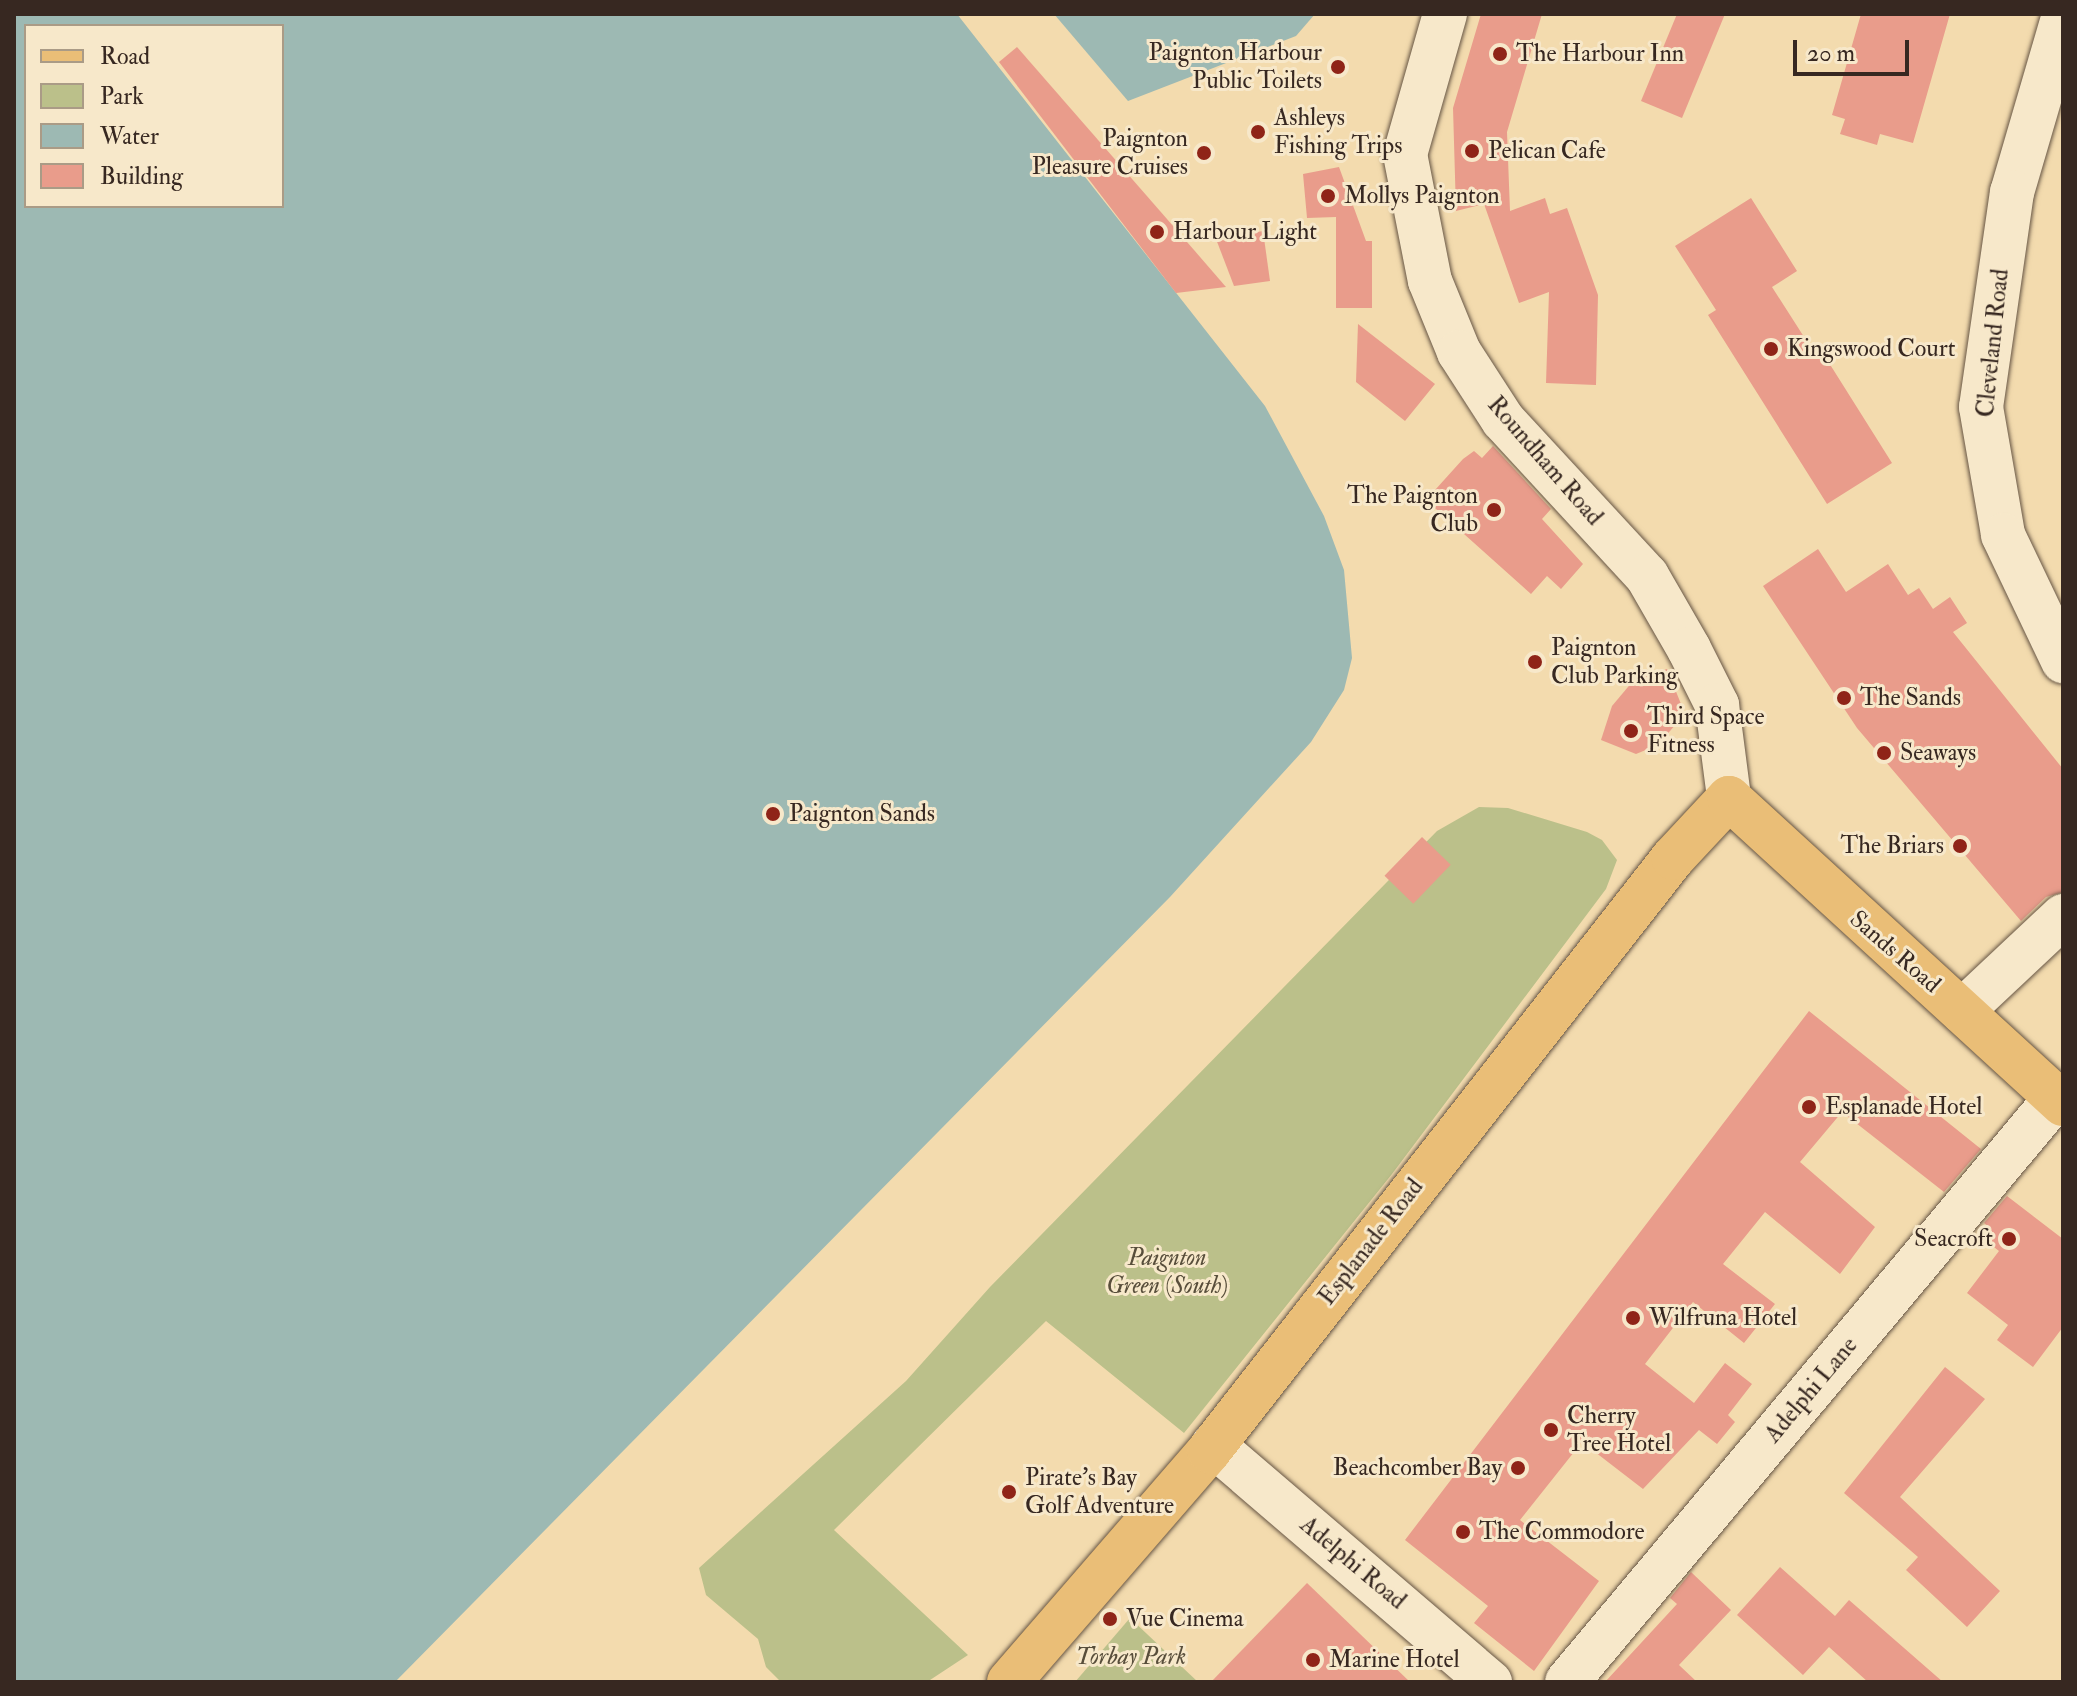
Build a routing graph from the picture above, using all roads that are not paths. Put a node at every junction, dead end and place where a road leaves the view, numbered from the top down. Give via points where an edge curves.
1 (1445, 14) edge
2 (2063, 18) edge
3 (2063, 661) edge
4 (1729, 798) junction
5 (2063, 916) edge
6 (1962, 1011) junction
7 (2060, 1101) edge
8 (1213, 1445) junction
9 (1009, 1682) edge
10 (1490, 1682) edge
11 (1567, 1682) edge

1 - 4 street, Roundham Road via 1405,154 1430,281 1459,352 1503,420 1647,576 1717,705
2 - 3 street, Cleveland Road via 2012,192 1981,407 2003,535
4 - 6 main road, Sands Road via 1765,838
4 - 8 main road, Esplanade Road via 1673,858
5 - 6 street
6 - 7 main road, Sands Road
7 - 11 street, Adelphi Lane
8 - 9 main road, Esplanade Road
8 - 10 street, Adelphi Road

